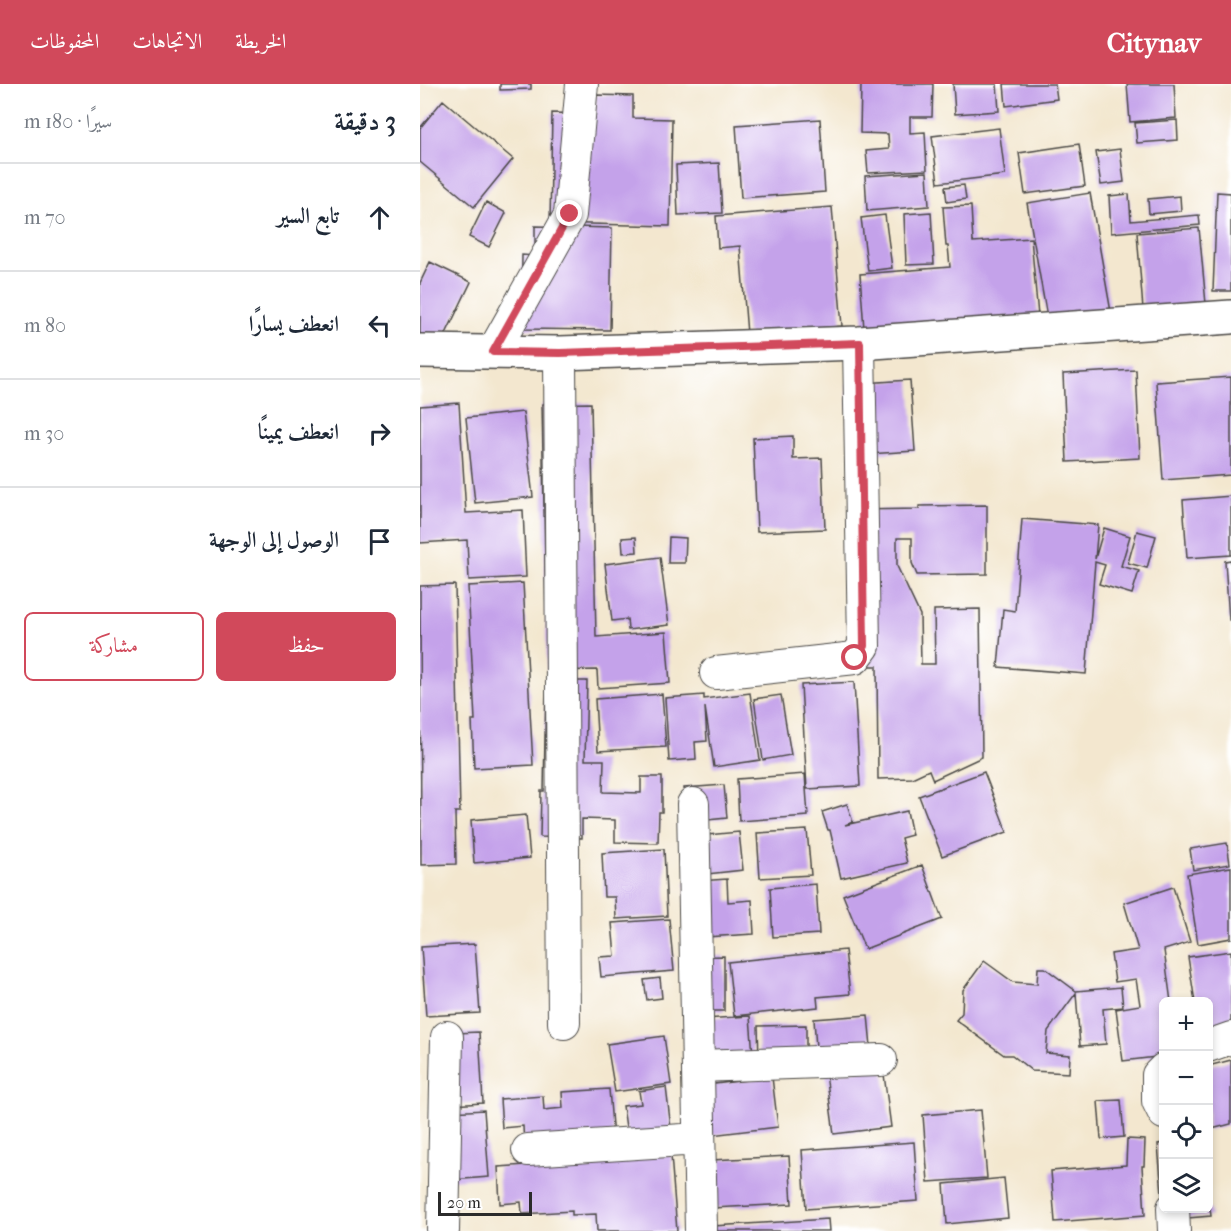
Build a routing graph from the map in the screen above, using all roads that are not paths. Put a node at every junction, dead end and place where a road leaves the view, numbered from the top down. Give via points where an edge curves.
1 (582, 84) edge
2 (1231, 317) edge
3 (860, 343) junction
4 (420, 351) edge
5 (493, 352) junction
6 (560, 353) junction
7 (716, 673) dead end
8 (693, 804) dead end
9 (564, 1023) dead end
10 (447, 1037) dead end
11 (1231, 1038) edge
12 (1213, 1045) edge
13 (881, 1060) dead end
14 (698, 1066) junction
15 (1159, 1074) edge
16 (1159, 1103) edge
17 (699, 1139) junction
18 (528, 1150) dead end
19 (1173, 1213) edge
20 (443, 1231) edge
21 (701, 1231) edge
22 (1174, 1231) edge

1 - 5 street via 570,214
2 - 3 main road
3 - 6 main road
3 - 7 street via 864,646 855,658
4 - 5 main road
5 - 6 main road
6 - 9 street
8 - 14 street
10 - 20 street
11 - 12 street
13 - 14 street
14 - 17 street
15 - 16 street
17 - 18 street
17 - 21 street
19 - 22 street

